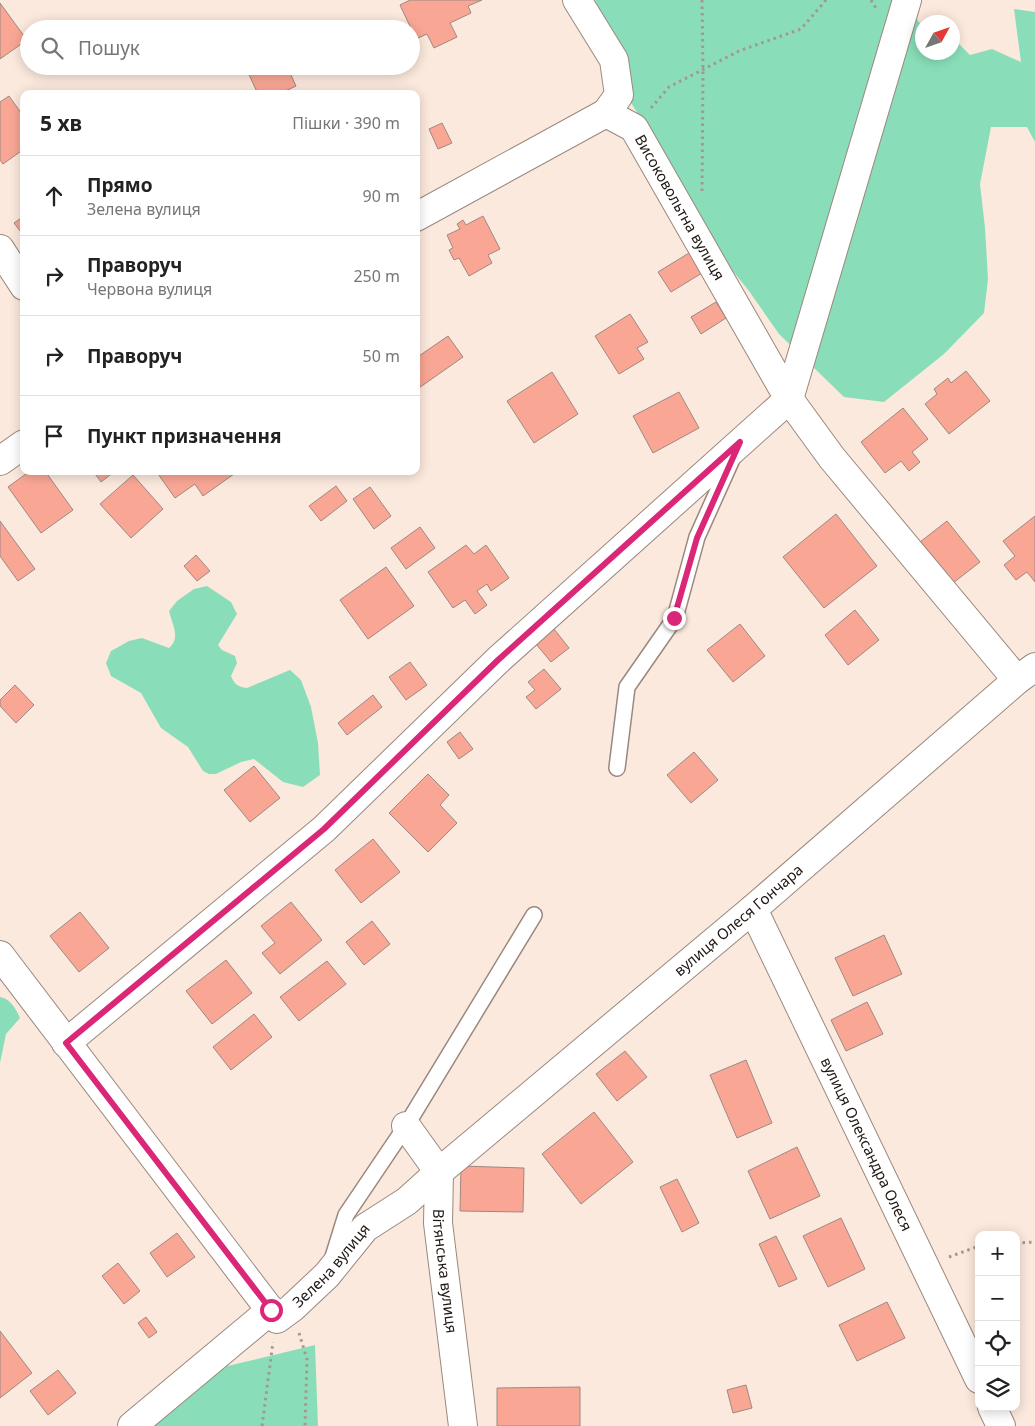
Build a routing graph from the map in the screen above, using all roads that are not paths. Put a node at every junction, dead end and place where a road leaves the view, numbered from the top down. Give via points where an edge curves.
1 (577, 0) edge
2 (907, 0) edge
3 (606, 113) junction
4 (420, 215) edge
5 (0, 249) edge
6 (20, 280) edge
7 (789, 399) junction
8 (740, 442) junction
9 (20, 447) edge
10 (0, 461) edge
11 (1026, 674) edge
12 (617, 768) dead end
13 (753, 910) junction
14 (534, 915) dead end
15 (0, 955) edge
16 (66, 1043) junction
17 (406, 1126) junction
18 (439, 1172) junction
19 (407, 1201) junction
20 (438, 1223) junction
21 (327, 1275) junction
22 (280, 1312) junction
23 (975, 1371) edge
24 (994, 1411) edge
25 (132, 1426) edge
26 (463, 1426) edge
27 (1001, 1426) edge

1 - 3 street via 614,60 620,95
2 - 7 street
3 - 4 street
3 - 7 street, Високовольтна вулиця via 634,128
5 - 6 street
7 - 8 street
7 - 11 street, Високовольтна вулиця via 832,458
8 - 12 lane via 697,538 674,618 627,687
8 - 16 street via 498,660 324,829
9 - 10 street
11 - 13 street, вулиця Олеся Гончара
13 - 18 street, вулиця Олеся Гончара
13 - 23 street, вулиця Олександра Олеся
14 - 17 lane
15 - 16 street, Зелена вулиця
16 - 22 street, Зелена вулиця
17 - 18 street
17 - 21 lane via 346,1215
18 - 19 street, Зелена вулиця
18 - 20 street, Вітянська вулиця
19 - 20 street via 426,1202
19 - 21 street, Зелена вулиця via 365,1228
20 - 26 street, Вітянська вулиця
21 - 22 street, Зелена вулиця
22 - 25 street
24 - 27 street

